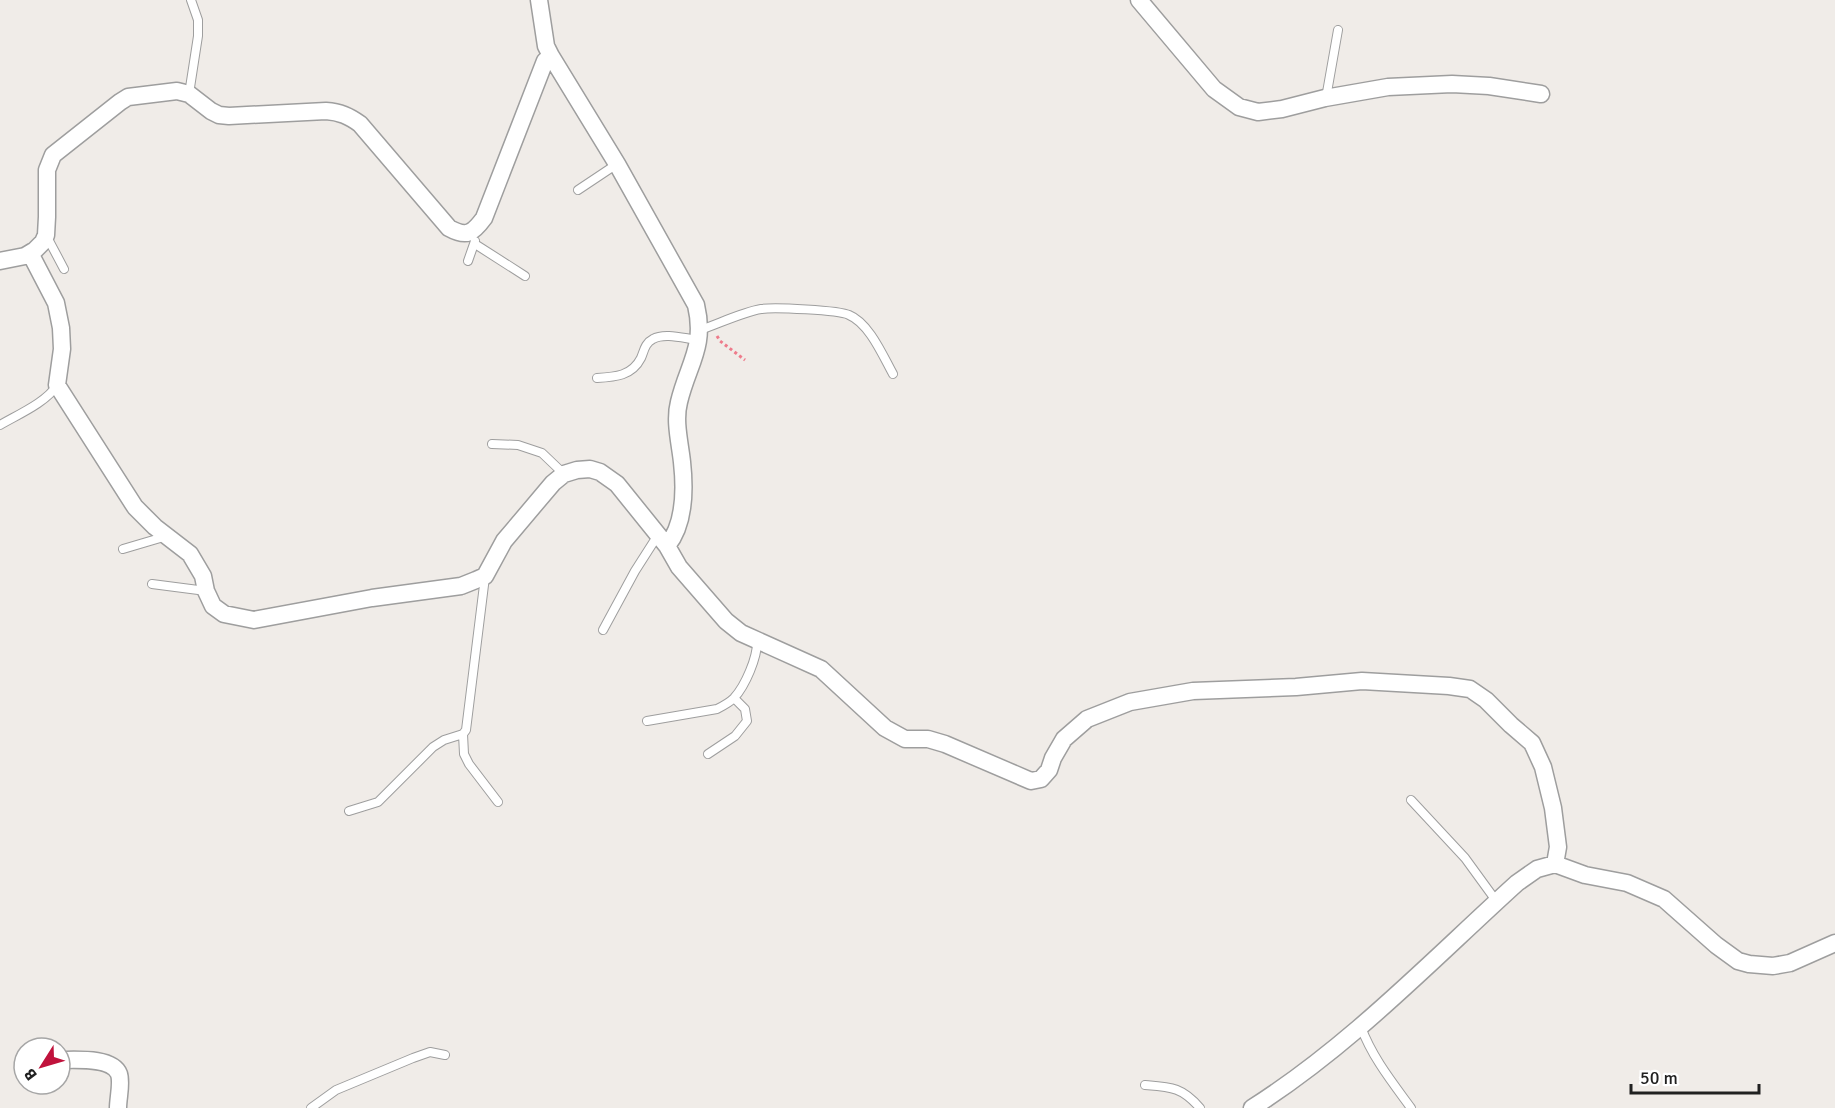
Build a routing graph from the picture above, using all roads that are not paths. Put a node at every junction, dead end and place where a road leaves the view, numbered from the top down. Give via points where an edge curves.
1 (190, 0) edge
2 (539, 0) edge
3 (1145, 2) edge
4 (1338, 30) dead end
5 (551, 56) junction
6 (189, 94) junction
7 (1540, 94) dead end
8 (1326, 98) junction
9 (617, 164) junction
10 (578, 190) dead end
11 (46, 235) junction
12 (476, 236) junction
13 (30, 253) junction
14 (0, 261) edge
15 (468, 261) dead end
16 (64, 269) dead end
17 (525, 276) dead end
18 (704, 332) junction
19 (893, 374) dead end
20 (597, 378) dead end
21 (57, 385) junction
22 (0, 425) edge
23 (492, 444) dead end
24 (564, 474) junction
25 (168, 536) junction
26 (663, 540) junction
27 (123, 549) dead end
28 (485, 576) junction
29 (152, 584) dead end
30 (206, 591) junction
31 (603, 630) dead end
32 (757, 640) junction
33 (734, 698) junction
34 (646, 721) dead end
35 (463, 734) junction
36 (708, 754) dead end
37 (1411, 800) dead end
38 (498, 802) dead end
39 (349, 811) dead end
40 (1555, 864) junction
41 (1497, 902) junction
42 (1835, 943) edge
43 (1361, 1027) junction
44 (446, 1055) dead end
45 (72, 1061) edge
46 (1145, 1085) dead end
47 (118, 1108) edge
48 (311, 1108) edge
49 (1200, 1108) edge
50 (1252, 1108) edge
51 (1411, 1108) edge

1 - 6 lane via 198,20 198,36
2 - 5 street
3 - 8 street via 1214,89 1239,107 1258,112
4 - 8 lane
5 - 9 street
5 - 12 street via 545,61
6 - 11 street via 177,91 128,97 53,155 47,170
6 - 12 street via 219,115 326,111 350,116 449,228
7 - 8 street via 1452,84 1388,87
9 - 10 lane
9 - 18 street via 696,305
11 - 13 street
11 - 16 lane
12 - 15 lane
12 - 17 lane
13 - 14 street
13 - 21 street via 56,303 62,349
18 - 19 lane via 761,309 849,314 872,337
18 - 20 lane via 651,339 630,372
18 - 26 street via 678,405 684,493 674,538
21 - 22 lane via 51,394
21 - 25 street via 135,507
23 - 24 lane via 518,445 542,453
24 - 26 street via 590,469 600,472 617,484
24 - 28 street via 504,541
25 - 27 lane
25 - 30 street via 190,554 203,576
26 - 31 lane via 635,572
26 - 32 street via 679,567 726,621
28 - 30 street via 461,586 254,620 224,614 213,606
28 - 35 lane via 468,725
29 - 30 lane
32 - 33 lane via 752,663
32 - 40 street via 821,669 885,728 905,739 945,744 1031,781 1041,779 1050,770 1064,739 1087,718 1130,702 1193,691 1362,681 1470,688 1532,743 1543,767 1553,808 1558,847
33 - 34 lane via 717,709
33 - 36 lane via 745,709 747,721 735,736
35 - 38 lane via 469,764
35 - 39 lane via 439,742 378,802
37 - 41 lane via 1465,858
40 - 41 street via 1537,869
40 - 42 street via 1626,883 1664,898 1738,961 1773,966 1790,963
41 - 43 street
43 - 50 street
43 - 51 lane via 1374,1056
44 - 48 lane via 430,1052 413,1058 336,1090
45 - 47 street via 112,1065 120,1077
46 - 49 lane via 1169,1087 1189,1096

